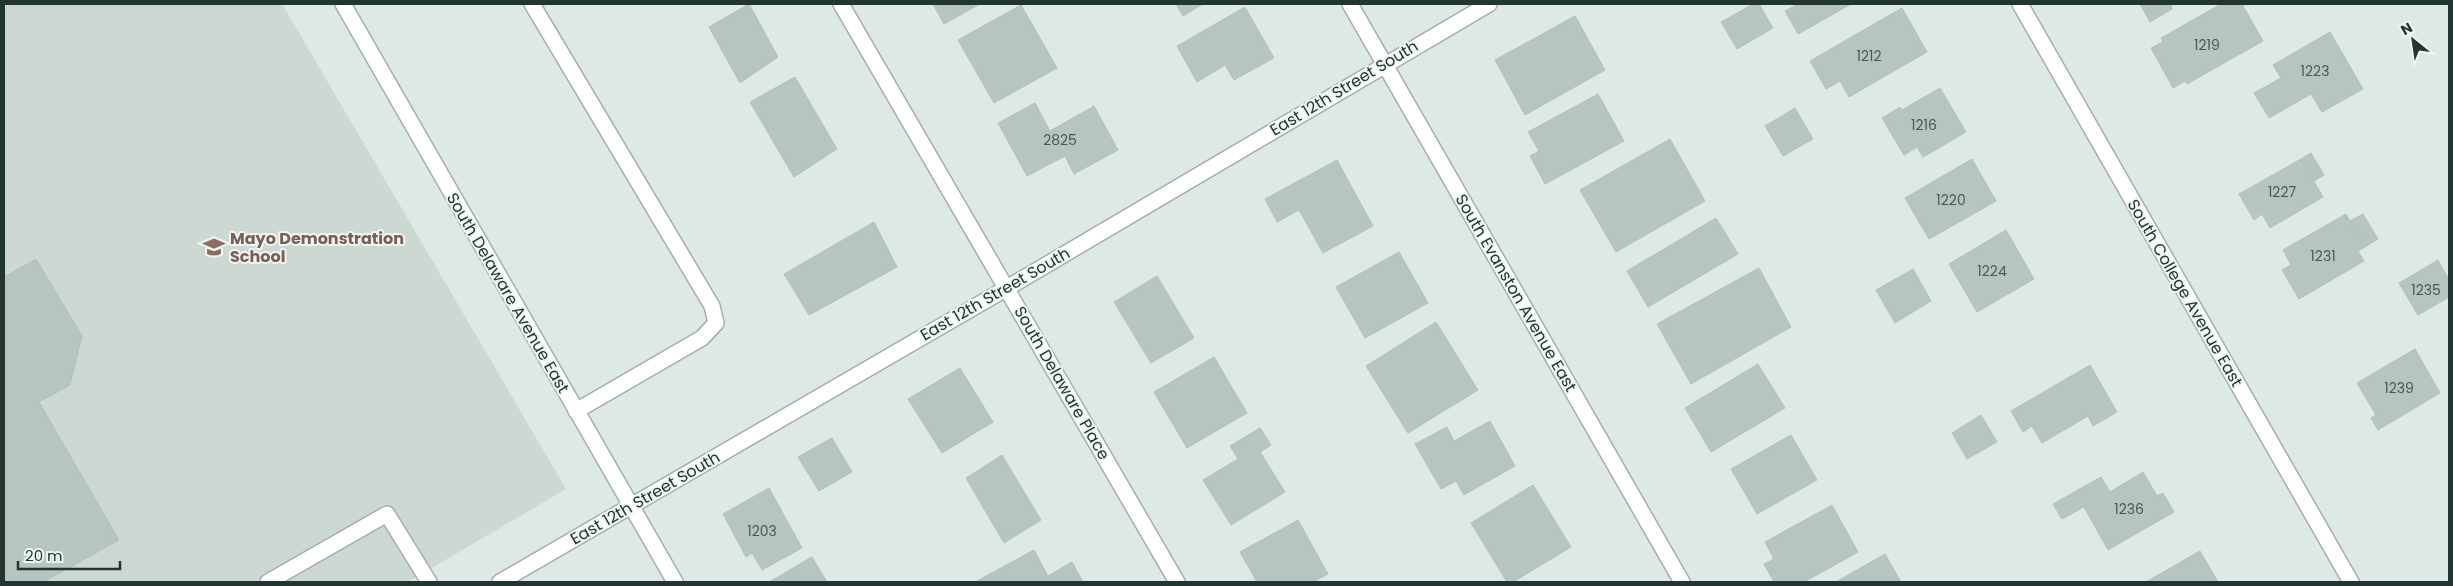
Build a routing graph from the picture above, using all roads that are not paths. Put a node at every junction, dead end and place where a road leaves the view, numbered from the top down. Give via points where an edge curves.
1 (342, 4) edge
2 (532, 4) edge
3 (841, 4) edge
4 (1350, 4) edge
5 (1488, 4) edge
6 (2020, 4) edge
7 (1384, 63) junction
8 (1007, 288) junction
9 (576, 411) junction
10 (631, 506) junction
11 (268, 582) edge
12 (429, 582) edge
13 (500, 582) edge
14 (675, 582) edge
15 (1177, 582) edge
16 (1682, 582) edge
17 (2351, 582) edge

1 - 9 street, South Delaware Avenue East
2 - 9 street via 712,306 716,323 702,338
3 - 8 street, South Delaware Place
4 - 7 street, South Evanston Avenue East
5 - 7 street, East 12th Street South
6 - 17 street, South College Avenue East
7 - 8 street, East 12th Street South
7 - 16 street, South Evanston Avenue East
8 - 10 street, East 12th Street South
8 - 15 street, South Delaware Place
9 - 10 street, South Delaware Avenue East
10 - 13 street, East 12th Street South
10 - 14 street, South Delaware Avenue East
11 - 12 street via 387,514

